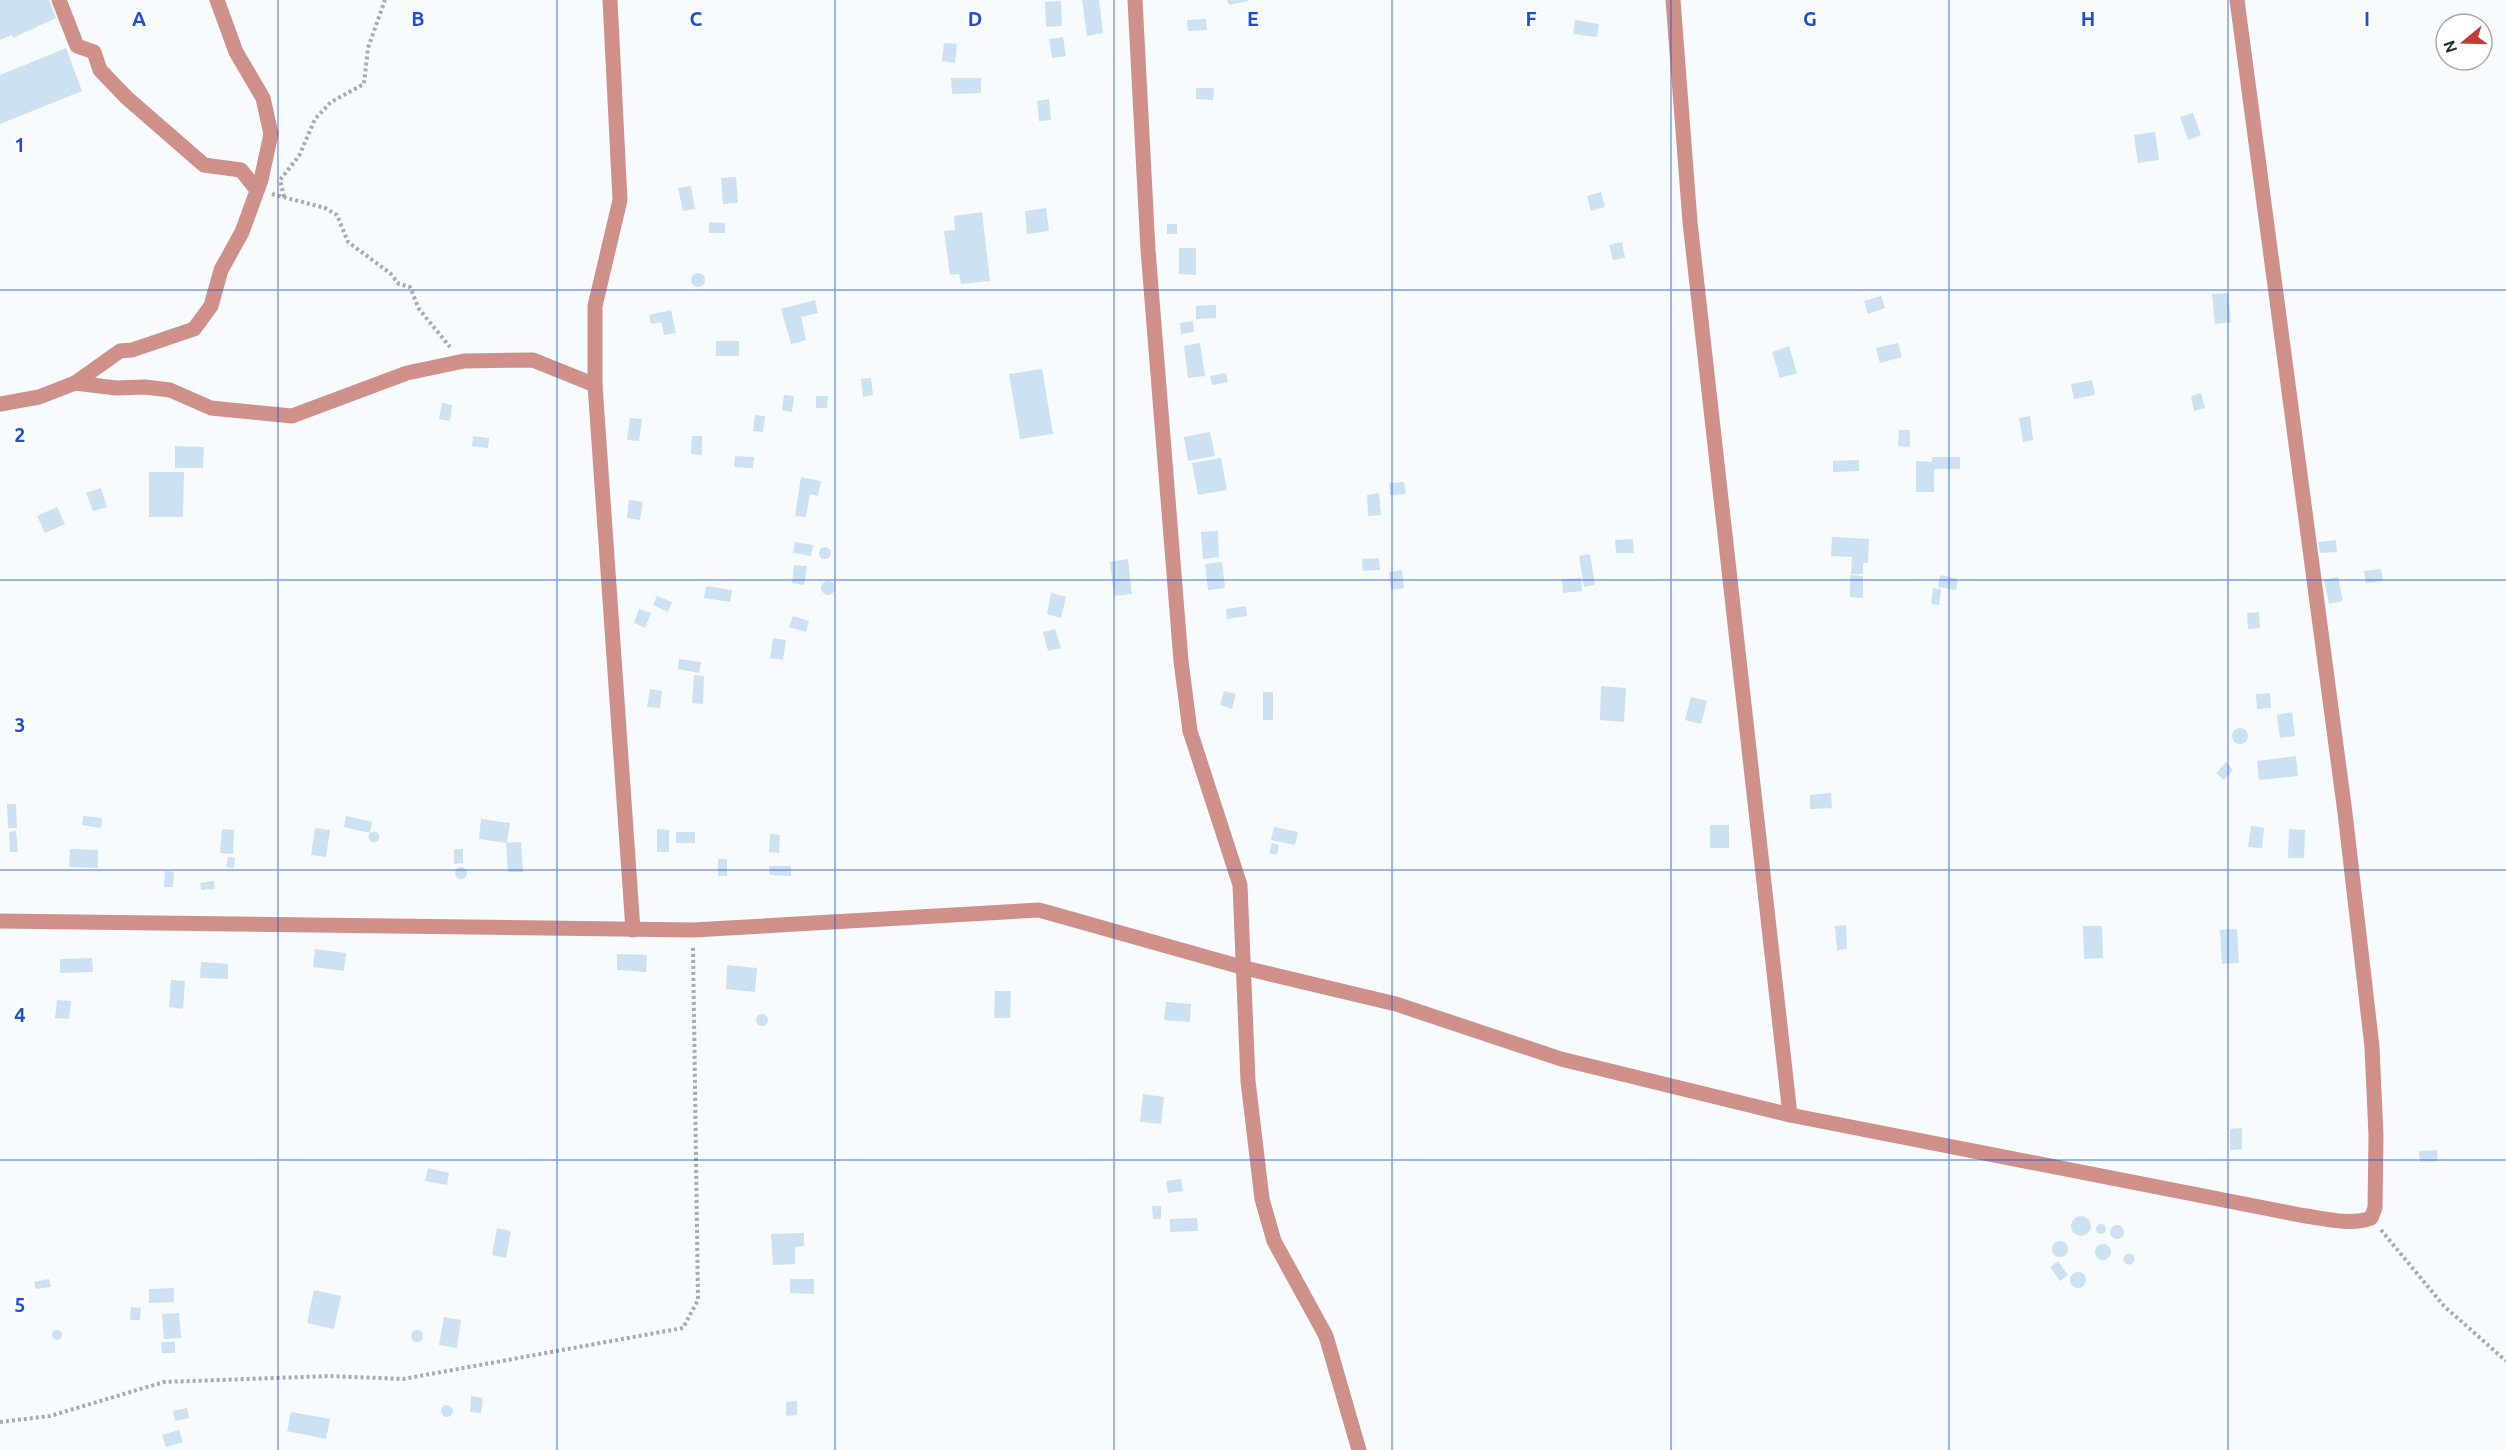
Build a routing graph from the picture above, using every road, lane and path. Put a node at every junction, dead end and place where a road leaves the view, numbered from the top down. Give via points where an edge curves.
1 (59, 0) edge
2 (218, 0) edge
3 (385, 0) edge
4 (610, 0) edge
5 (1135, 0) edge
6 (1673, 0) edge
7 (2237, 0) edge
8 (257, 190) junction
9 (284, 198) junction
10 (464, 361) junction
11 (75, 383) junction
12 (595, 385) junction
13 (0, 404) edge
14 (0, 921) edge
15 (633, 930) junction
16 (693, 930) junction
17 (1245, 968) junction
18 (1790, 1115) junction
19 (2371, 1218) junction
20 (2506, 1361) edge
21 (0, 1422) edge
22 (1359, 1450) edge

1 - 8 street via 76,46 94,52 100,69 127,98 204,165 241,170
2 - 8 street via 236,52 263,98 271,134
3 - 9 path via 368,48 364,84 331,102 315,119 299,156 280,180
4 - 12 street via 620,200 595,306
5 - 17 street via 1148,250 1181,661 1190,731 1240,885
6 - 18 street via 1690,222
7 - 19 street via 2345,813 2372,1047 2376,1136 2375,1208
8 - 9 path
8 - 11 street via 242,232 221,270 211,306 194,329 120,351
9 - 10 path via 325,208 337,215 348,242 399,284 410,287 419,309
10 - 11 street via 407,373 292,416 212,408 170,390
10 - 12 street via 533,360
11 - 13 street via 39,397
12 - 15 street
14 - 15 street
15 - 16 street
16 - 17 street via 1039,910
16 - 21 path via 698,1300 683,1328 403,1379 330,1376 164,1382 50,1416
17 - 18 street via 1396,1004 1561,1059
17 - 22 street via 1248,1081 1262,1199 1275,1241 1326,1336
18 - 19 street via 2300,1215 2349,1221
19 - 20 path via 2444,1306

